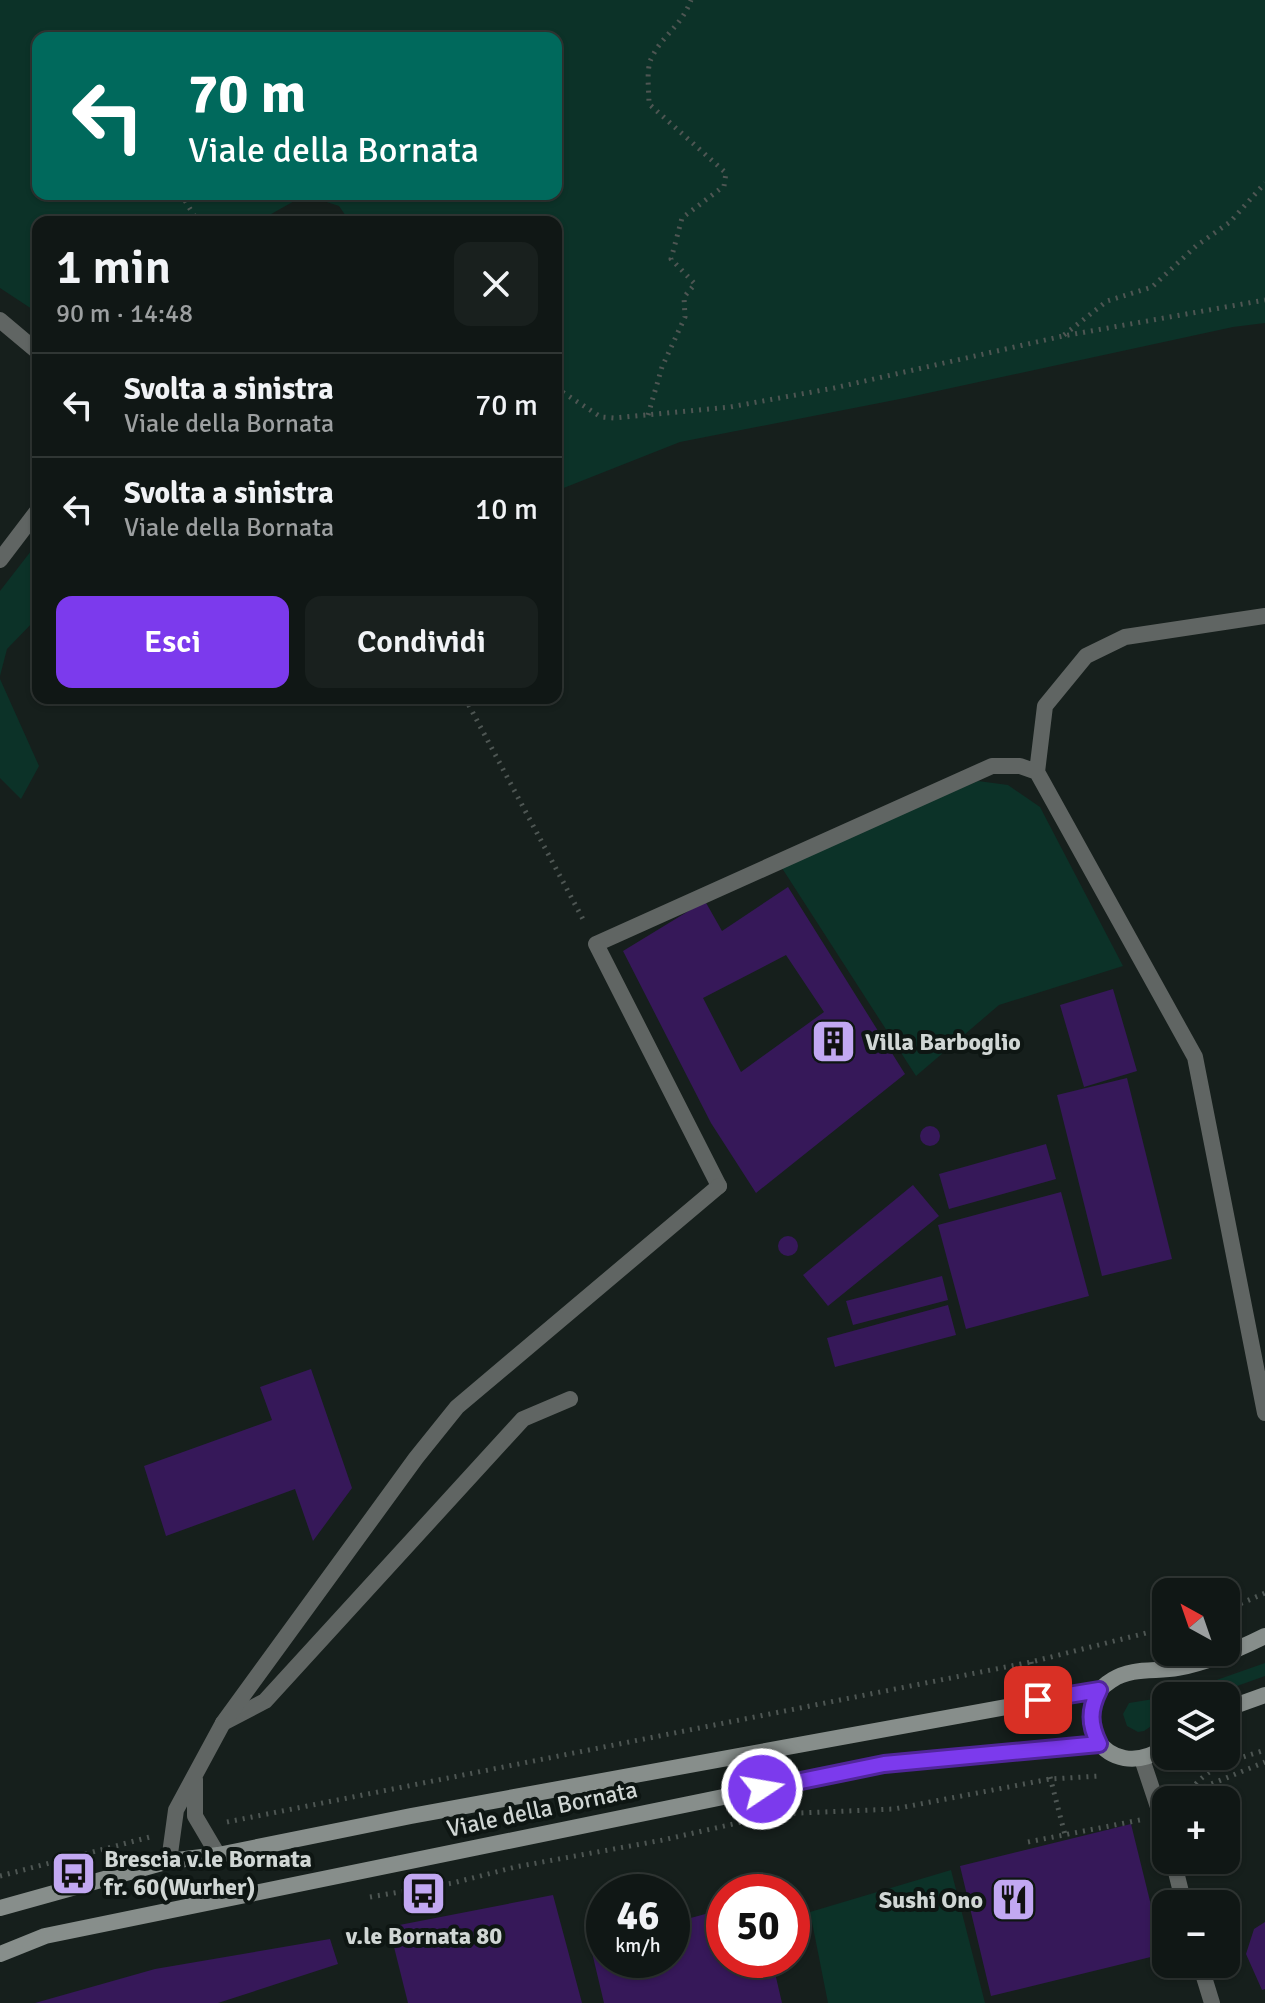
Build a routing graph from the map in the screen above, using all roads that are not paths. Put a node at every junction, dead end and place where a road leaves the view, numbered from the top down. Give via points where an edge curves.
1 (0, 320) edge
2 (32, 347) edge
3 (32, 518) edge
4 (0, 560) edge
5 (1265, 616) edge
6 (1037, 772) junction
7 (570, 1399) dead end
8 (1265, 1413) edge
9 (1265, 1636) edge
10 (1099, 1690) junction
11 (1265, 1695) edge
12 (1240, 1704) edge
13 (223, 1723) junction
14 (1099, 1744) junction
15 (1152, 1754) edge
16 (1142, 1759) junction
17 (195, 1778) junction
18 (1152, 1789) edge
19 (218, 1855) junction
20 (169, 1861) junction
21 (0, 1908) edge
22 (0, 1954) edge
23 (1204, 1978) edge
24 (1212, 2003) edge

1 - 2 street
3 - 4 street
5 - 6 street via 1125,637 1086,656 1045,706
6 - 8 street via 1195,1057
6 - 13 street via 992,766 596,944 719,1186 457,1407
7 - 13 street via 523,1419 265,1701
9 - 10 main road, Viale della Bornata via 1203,1662 1126,1673
10 - 14 main road via 1091,1711
10 - 19 main road, Viale della Bornata
11 - 12 main road
13 - 17 street
14 - 16 main road, Viale della Bornata via 1126,1760
14 - 22 main road, Viale della Bornata via 884,1764 45,1936
15 - 16 main road
16 - 18 street
17 - 19 street via 195,1816
17 - 20 street via 176,1810
19 - 20 main road, Viale della Bornata
20 - 21 main road, Viale della Bornata
23 - 24 street

